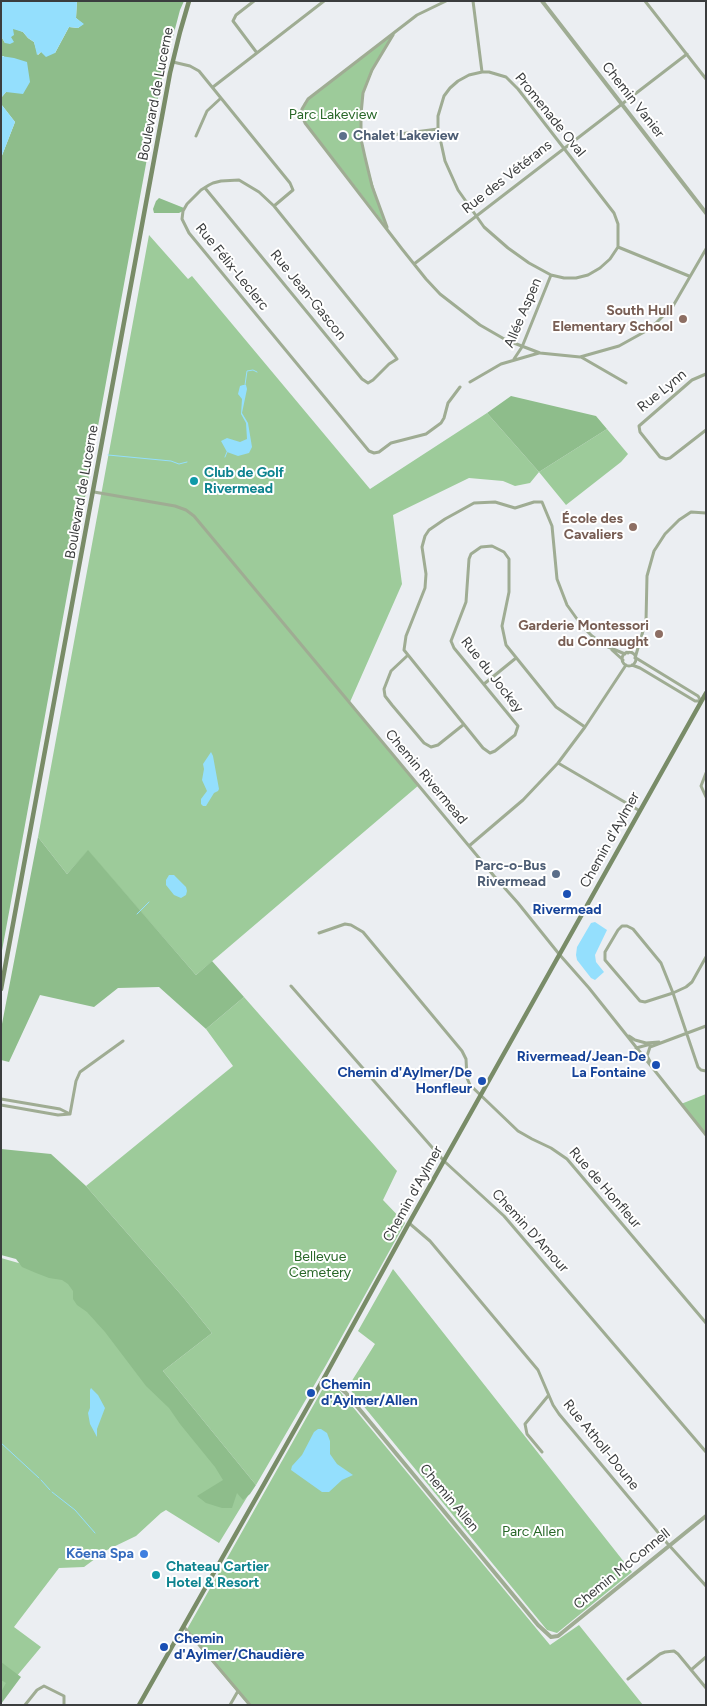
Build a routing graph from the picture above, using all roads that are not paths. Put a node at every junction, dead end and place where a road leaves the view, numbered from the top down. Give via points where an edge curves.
1 (189, 1) edge
2 (254, 1) edge
3 (324, 1) edge
4 (446, 1) edge
5 (473, 1) edge
6 (542, 1) edge
7 (645, 1) edge
8 (397, 30) junction
9 (257, 53) junction
10 (686, 54) junction
11 (172, 62) junction
12 (482, 72) junction
13 (706, 79) edge
14 (213, 87) junction
15 (221, 98) junction
16 (622, 103) junction
17 (438, 129) junction
18 (196, 136) dead end
19 (362, 139) junction
20 (563, 148) junction
21 (205, 188) junction
22 (274, 206) junction
23 (706, 214) edge
24 (475, 216) junction
25 (389, 230) junction
26 (618, 247) junction
27 (706, 249) edge
28 (414, 264) junction
29 (551, 275) junction
30 (689, 276) junction
31 (522, 347) junction
32 (540, 353) junction
33 (396, 356) joint
34 (580, 357) junction
35 (514, 359) junction
36 (706, 374) edge
37 (470, 382) dead end
38 (626, 383) dead end
39 (460, 388) dead end
40 (706, 430) edge
41 (94, 492) junction
42 (706, 513) edge
43 (643, 634) junction
44 (609, 648) junction
45 (626, 654) junction
46 (407, 656) junction
47 (516, 658) junction
48 (636, 658) junction
49 (622, 660) junction
50 (626, 665) junction
51 (632, 665) junction
52 (484, 684) junction
53 (706, 693) edge
54 (701, 701) junction
55 (463, 725) junction
56 (585, 727) junction
57 (558, 763) junction
58 (706, 772) edge
59 (706, 797) edge
60 (640, 811) junction
61 (469, 846) junction
62 (319, 933) dead end
63 (559, 954) junction
64 (706, 957) edge
65 (291, 986) dead end
66 (1, 989) edge
67 (673, 992) junction
68 (618, 1024) junction
69 (706, 1026) edge
70 (686, 1033) junction
71 (123, 1041) dead end
72 (662, 1042) junction
73 (636, 1048) junction
74 (706, 1071) edge
75 (656, 1073) junction
76 (481, 1095) junction
77 (1, 1099) edge
78 (1, 1105) edge
79 (70, 1114) junction
80 (706, 1134) edge
81 (444, 1161) junction
82 (409, 1223) junction
83 (706, 1323) edge
84 (324, 1378) junction
85 (548, 1396) junction
86 (542, 1452) dead end
87 (706, 1452) edge
88 (706, 1516) edge
89 (670, 1546) junction
90 (706, 1586) edge
91 (183, 1626) junction
92 (551, 1637) joint
93 (706, 1657) edge
94 (691, 1670) junction
95 (628, 1679) dead end
96 (706, 1688) edge
97 (238, 1691) junction
98 (24, 1705) edge
99 (64, 1705) edge
100 (139, 1705) edge
101 (230, 1705) edge
102 (250, 1705) edge

1 - 11 main road, Boulevard de Lucerne
2 - 9 street via 233,21
3 - 9 street
4 - 8 street via 429,8
5 - 12 street
6 - 16 street, Chemin Vanier
7 - 10 street
8 - 19 street via 367,82 362,101
8 - 25 street via 308,99 301,114
9 - 14 street
10 - 13 street
10 - 16 street, Rue des Vétérans
11 - 14 street via 197,69
11 - 41 main road, Boulevard de Lucerne
12 - 17 street via 458,81 450,88 440,107
12 - 20 street, Promenade Oval via 498,74 511,82
14 - 15 street
15 - 18 street via 207,111
15 - 22 street via 290,183 293,190
16 - 20 street, Rue des Vétérans
16 - 23 street, Chemin Vanier
17 - 19 street
17 - 24 street via 445,162
19 - 25 street via 368,173
20 - 24 street, Rue des Vétérans
20 - 26 street, Promenade Oval via 614,213 618,224
21 - 22 street, Rue Félix-Leclerc via 221,181 239,180
21 - 33 street, Rue Jean-Gascon via 362,379 368,383 373,380 397,360
21 - 39 street, Rue Félix-Leclerc via 183,211 186,230 369,451 379,452 391,443 426,434 441,423 448,402
22 - 33 street, Rue Félix-Leclerc
24 - 28 street, Rue des Vétérans
24 - 29 street via 520,258
25 - 28 street
26 - 29 street via 610,259 588,275 564,278
26 - 30 street
27 - 30 street
28 - 31 street via 440,294 467,316
29 - 31 street, Allée Aspen
30 - 34 street via 673,306 646,331 619,346
31 - 32 street
31 - 35 street, Allée Aspen
32 - 34 street
32 - 35 street
34 - 38 street
35 - 37 street
36 - 40 street, Rue Lynn via 692,380 639,426 640,432 666,460
41 - 61 street, Chemin Rivermead via 175,506 194,516
41 - 66 main road, Boulevard de Lucerne
42 - 43 street via 696,512 682,517 654,551 646,576 647,617
43 - 45 street
43 - 48 street
44 - 45 street
44 - 46 street via 586,631 567,605 557,578 552,526 542,502 515,508 495,502 474,503 429,530 422,542 425,588 404,642
44 - 49 street
45 - 48 street via 632,653
45 - 49 street
46 - 55 street, Rue du Jockey
46 - 55 street via 391,671 384,688 385,696 392,705 431,747
47 - 52 street
47 - 52 street, Rue du Jockey via 504,641 502,626 509,592 509,559 504,552 492,546 481,547 470,554 466,602 451,641
47 - 56 street, Rue du Jockey via 556,706
48 - 51 street
48 - 54 street via 698,696
49 - 50 street
50 - 51 street
50 - 56 street
51 - 54 street via 695,701
52 - 55 street, Rue du Jockey via 518,726 515,736 490,753
53 - 54 main road, Chemin d'Aylmer
54 - 60 main road, Chemin d'Aylmer
56 - 57 street
57 - 60 street
57 - 61 street via 523,800
58 - 59 street via 701,786
60 - 63 main road, Chemin d'Aylmer
61 - 63 street, Chemin Rivermead
62 - 76 street, Rue de Honfleur via 345,924 363,932 462,1050 468,1082
63 - 68 street, Chemin Rivermead
63 - 76 main road, Chemin d'Aylmer
64 - 67 street via 692,982
65 - 81 street, Chemin D'Amour
67 - 67 street via 640,1001 606,960 605,952 620,927 633,929 661,963
67 - 70 street
68 - 72 street via 636,1040
68 - 73 street, Chemin Rivermead
69 - 70 street
70 - 72 street
70 - 74 street via 698,1067
71 - 79 street via 80,1072
72 - 73 street
72 - 75 street via 650,1047 647,1053
73 - 75 street, Chemin Rivermead
75 - 80 street, Chemin Rivermead
76 - 81 main road, Chemin d'Aylmer
76 - 83 street, Rue de Honfleur via 518,1131 567,1159
77 - 79 street via 60,1109
78 - 79 street via 58,1115
81 - 82 main road, Chemin d'Aylmer
81 - 87 street, Chemin D'Amour via 508,1220
82 - 84 main road, Chemin d'Aylmer
82 - 85 street, Rue Atholl-Doune via 430,1242 538,1370
84 - 91 main road, Chemin d'Aylmer
84 - 92 street, Chemin Allen via 346,1393
85 - 86 street via 525,1424 527,1434
85 - 89 street, Rue Atholl-Doune via 559,1414
88 - 89 street, Chemin McConnell
89 - 90 street, Rue Atholl-Doune
89 - 92 street, Chemin McConnell via 558,1636
91 - 97 street
91 - 100 main road, Chemin d'Aylmer
93 - 94 street
94 - 95 street via 678,1654 670,1651 660,1654
94 - 96 street
97 - 101 street
97 - 102 street
98 - 99 street via 44,1686 62,1694

